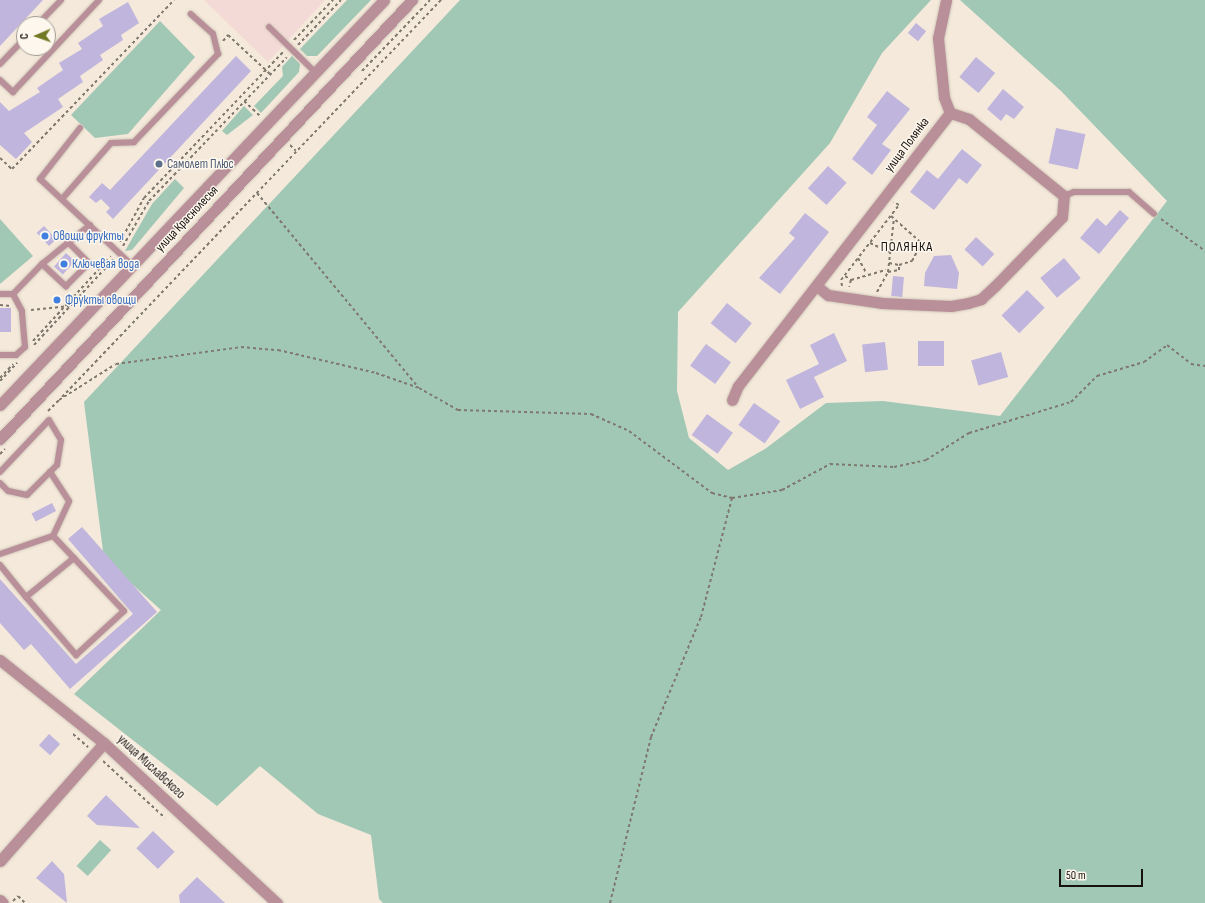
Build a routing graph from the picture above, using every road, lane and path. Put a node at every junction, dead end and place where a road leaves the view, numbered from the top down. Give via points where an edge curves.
1 (61, 0) edge
2 (99, 0) edge
3 (174, 0) edge
4 (333, 0) edge
5 (341, 0) edge
6 (384, 0) edge
7 (412, 0) edge
8 (441, 0) edge
9 (946, 0) edge
10 (191, 14) dead end
11 (46, 16) edge
12 (269, 27) dead end
13 (16, 47) edge
14 (216, 47) junction
15 (291, 48) junction
16 (0, 64) edge
17 (266, 70) junction
18 (316, 72) junction
19 (270, 74) junction
20 (0, 80) edge
21 (950, 113) junction
22 (80, 128) dead end
23 (0, 158) edge
24 (257, 193) junction
25 (1064, 196) junction
26 (886, 197) junction
27 (62, 199) junction
28 (1154, 214) joint
29 (891, 216) junction
30 (894, 218) junction
31 (90, 225) junction
32 (68, 242) junction
33 (870, 242) junction
34 (921, 244) junction
35 (927, 248) dead end
36 (1205, 251) edge
37 (889, 252) junction
38 (117, 253) junction
39 (858, 258) junction
40 (889, 263) junction
41 (42, 264) junction
42 (132, 264) junction
43 (899, 265) junction
44 (887, 271) junction
45 (867, 274) junction
46 (845, 276) junction
47 (851, 280) junction
48 (818, 287) junction
49 (848, 288) junction
50 (855, 289) dead end
51 (870, 291) dead end
52 (0, 294) edge
53 (14, 294) junction
54 (65, 306) junction
55 (70, 306) junction
56 (22, 311) junction
57 (0, 355) edge
58 (1205, 366) edge
59 (0, 378) edge
60 (0, 381) edge
61 (419, 388) junction
62 (59, 400) junction
63 (732, 400) dead end
64 (0, 405) edge
65 (43, 417) dead end
66 (0, 439) edge
67 (0, 472) edge
68 (50, 472) junction
69 (0, 483) edge
70 (732, 498) junction
71 (53, 536) junction
72 (0, 554) edge
73 (74, 558) junction
74 (0, 565) edge
75 (26, 597) junction
76 (0, 660) edge
77 (104, 743) junction
78 (0, 861) edge
79 (0, 900) edge
80 (3, 903) edge
81 (12, 903) edge
82 (25, 903) edge
83 (277, 903) edge
84 (610, 903) edge

1 - 11 lane
2 - 20 lane via 13,92
3 - 23 path via 12,169
4 - 15 path
5 - 15 path
6 - 18 street, улица Краснолесья
7 - 66 street, улица Краснолесья
8 - 24 path
9 - 21 street via 938,38 944,97
10 - 14 lane via 214,34
12 - 15 lane
13 - 16 lane
14 - 17 path via 228,35
14 - 27 lane via 218,54 134,142 111,143
15 - 17 path
15 - 18 lane
15 - 19 path
17 - 19 path
17 - 38 path via 144,198
18 - 42 street, улица Краснолесья
19 - 38 path via 148,201
21 - 25 street via 969,119
21 - 26 street, улица Полянка
22 - 27 lane via 40,179
24 - 61 path
24 - 62 path
25 - 28 lane via 1074,192 1129,192
25 - 48 street via 1062,217 980,299 951,306 882,303 828,295
26 - 29 path via 899,205
26 - 48 street, улица Полянка
27 - 31 lane
28 - 36 path
29 - 30 path
29 - 33 path
30 - 34 path
30 - 37 path
31 - 32 lane
31 - 38 lane
32 - 41 lane
32 - 41 lane via 89,263 66,286
33 - 37 path
33 - 39 path
34 - 35 path
34 - 43 path via 915,258
37 - 40 path
38 - 42 lane
38 - 54 path
38 - 55 path
39 - 45 path
39 - 46 path
40 - 43 path
40 - 44 path
41 - 53 lane
42 - 64 street, улица Краснолесья
43 - 44 path via 899,270
44 - 45 path
44 - 51 path via 878,292
45 - 47 path
46 - 47 path
46 - 49 path via 841,284
47 - 49 path
48 - 63 street, улица Полянка via 738,386
49 - 50 path
52 - 53 lane
53 - 56 lane
54 - 55 path
54 - 55 path via 31,346
54 - 56 path
56 - 57 lane via 25,347 16,355
58 - 70 path via 1192,364 1167,346 1144,362 1097,376 1071,402 969,433 926,460 894,467 830,464 782,490
59 - 60 path via 21,357
61 - 62 path via 376,373 278,350 241,347 116,364
61 - 70 path via 458,410 591,414 629,431 712,493
62 - 65 path
67 - 68 lane via 49,420 61,440 57,465
68 - 69 lane via 27,495 8,491
68 - 71 lane via 69,501
70 - 84 path via 701,617 651,737
71 - 72 lane
71 - 73 lane
73 - 75 lane
73 - 75 lane via 124,611 76,655
74 - 75 lane
76 - 77 street, улица Миславского
77 - 78 street
77 - 83 street, улица Миславского
79 - 80 street
81 - 82 path via 18,896

